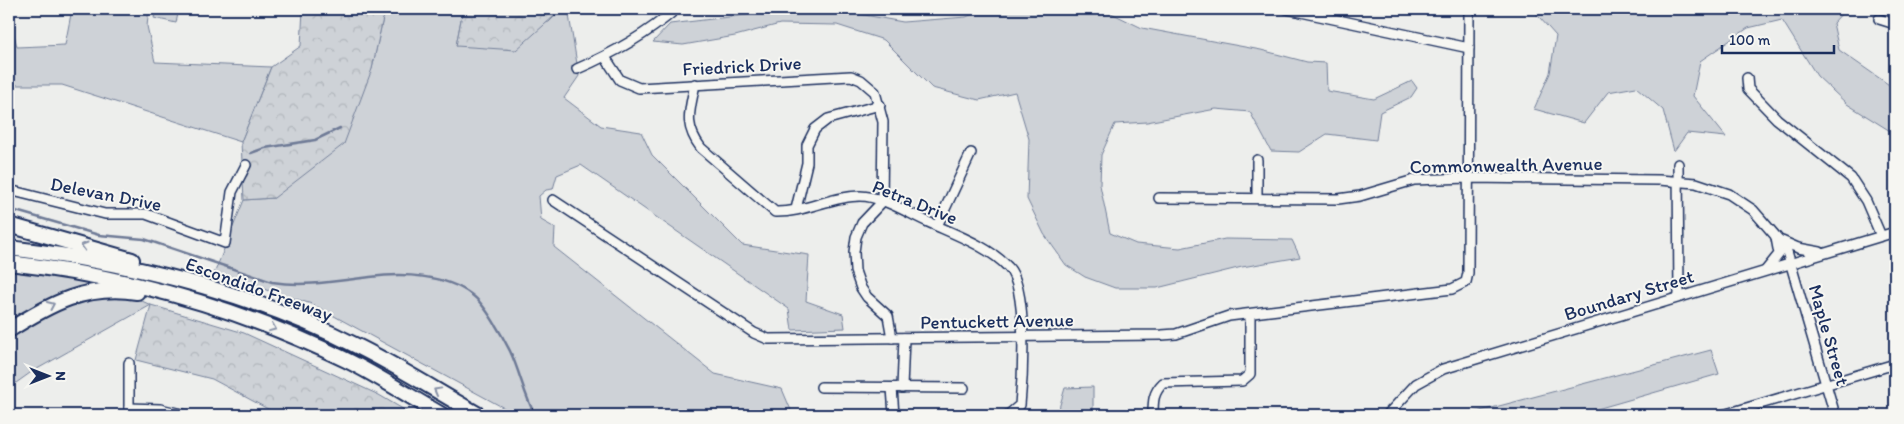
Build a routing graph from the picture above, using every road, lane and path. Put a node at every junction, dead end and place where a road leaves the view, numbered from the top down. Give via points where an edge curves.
1 (676, 9) edge
2 (1287, 9) edge
3 (1468, 9) edge
4 (1879, 19) dead end
5 (1895, 24) edge
6 (1469, 48) junction
7 (605, 58) junction
8 (577, 70) dead end
9 (1747, 78) dead end
10 (695, 84) junction
11 (880, 105) junction
12 (971, 153) dead end
13 (1257, 160) dead end
14 (1678, 164) dead end
15 (246, 165) dead end
16 (1468, 178) junction
17 (1679, 182) junction
18 (9, 190) edge
19 (1159, 198) dead end
20 (1257, 198) junction
21 (553, 200) dead end
22 (882, 202) junction
23 (796, 210) junction
24 (9, 225) edge
25 (937, 226) junction
26 (1773, 231) junction
27 (1895, 232) edge
28 (1881, 236) junction
29 (1782, 241) junction
30 (9, 248) edge
31 (1828, 252) junction
32 (9, 262) edge
33 (1791, 263) junction
34 (1766, 270) junction
35 (230, 294) junction
36 (1679, 297) junction
37 (228, 311) junction
38 (1250, 314) junction
39 (9, 330) edge
40 (892, 338) junction
41 (904, 338) junction
42 (1022, 338) junction
43 (130, 363) dead end
44 (1895, 364) edge
45 (1826, 385) junction
46 (821, 387) dead end
47 (892, 388) junction
48 (902, 388) junction
49 (964, 388) dead end
50 (130, 412) edge
51 (186, 415) edge
52 (442, 415) edge
53 (480, 415) edge
54 (894, 415) edge
55 (1008, 415) edge
56 (1153, 415) edge
57 (1387, 415) edge
58 (1723, 415) edge
59 (1835, 415) edge

1 - 7 street
2 - 6 street
3 - 6 street
4 - 5 street
6 - 16 street
7 - 8 street
7 - 10 street, Friedrick Drive via 616,76 627,85 639,88
9 - 28 street via 1748,89 1777,119 1851,178 1866,201
10 - 11 street, Friedrick Drive via 851,76 868,85
10 - 23 street, Petra Drive via 688,117 690,129 701,148 775,212
11 - 22 street via 883,122
11 - 23 street via 828,118 814,129 807,145 807,163
12 - 25 street
13 - 20 street
14 - 17 street
15 - 18 street, Delevan Drive via 232,192 225,243 146,214 105,214
16 - 17 street, Commonwealth Avenue
16 - 20 street, Commonwealth Avenue via 1414,180 1338,199
16 - 38 street, Pentuckett Avenue via 1466,282 1452,290
17 - 26 street, Commonwealth Avenue via 1712,187 1729,194 1752,210
17 - 36 street
19 - 20 street, Commonwealth Avenue
21 - 40 street, Pentuckett Avenue via 754,333 768,339
22 - 23 street, Petra Drive via 863,196 842,197
22 - 25 street, Petra Drive
22 - 40 street via 862,222 856,237 855,271 867,297 888,316
35 -> 24 highway via 150,265
25 - 42 street, Petra Drive via 990,253 1009,267 1020,293
26 - 29 street, Commonwealth Avenue
26 - 34 street via 1779,254
27 - 28 street, Boundary Street
28 - 31 street, Boundary Street
29 - 31 street via 1810,251
29 - 33 street, Commonwealth Avenue
30 - 35 highway, Escondido Freeway via 76,257
31 - 33 street, Boundary Street
32 - 37 highway, Escondido Freeway via 112,278
33 - 34 street, Boundary Street
33 - 45 street, Maple Street
34 - 36 street, Boundary Street
53 -> 35 highway, Escondido Freeway via 360,348
36 - 57 street, Boundary Street via 1443,369 1416,384
39 -> 37 highway via 73,295 116,289
37 -> 52 highway, Escondido Freeway via 347,360
38 - 42 street, Pentuckett Avenue via 1229,316 1176,334
38 - 56 street via 1250,374 1242,380 1163,383 1152,398
40 - 41 street, Pentuckett Avenue
41 - 42 street, Pentuckett Avenue
41 - 48 street
42 - 55 street, Petra Drive via 1020,405
43 - 50 street
44 - 45 street
45 - 58 street
45 - 59 street, Maple Street
46 - 47 street
47 - 48 street
47 - 54 street
48 - 49 street
50 - 51 street via 160,410

